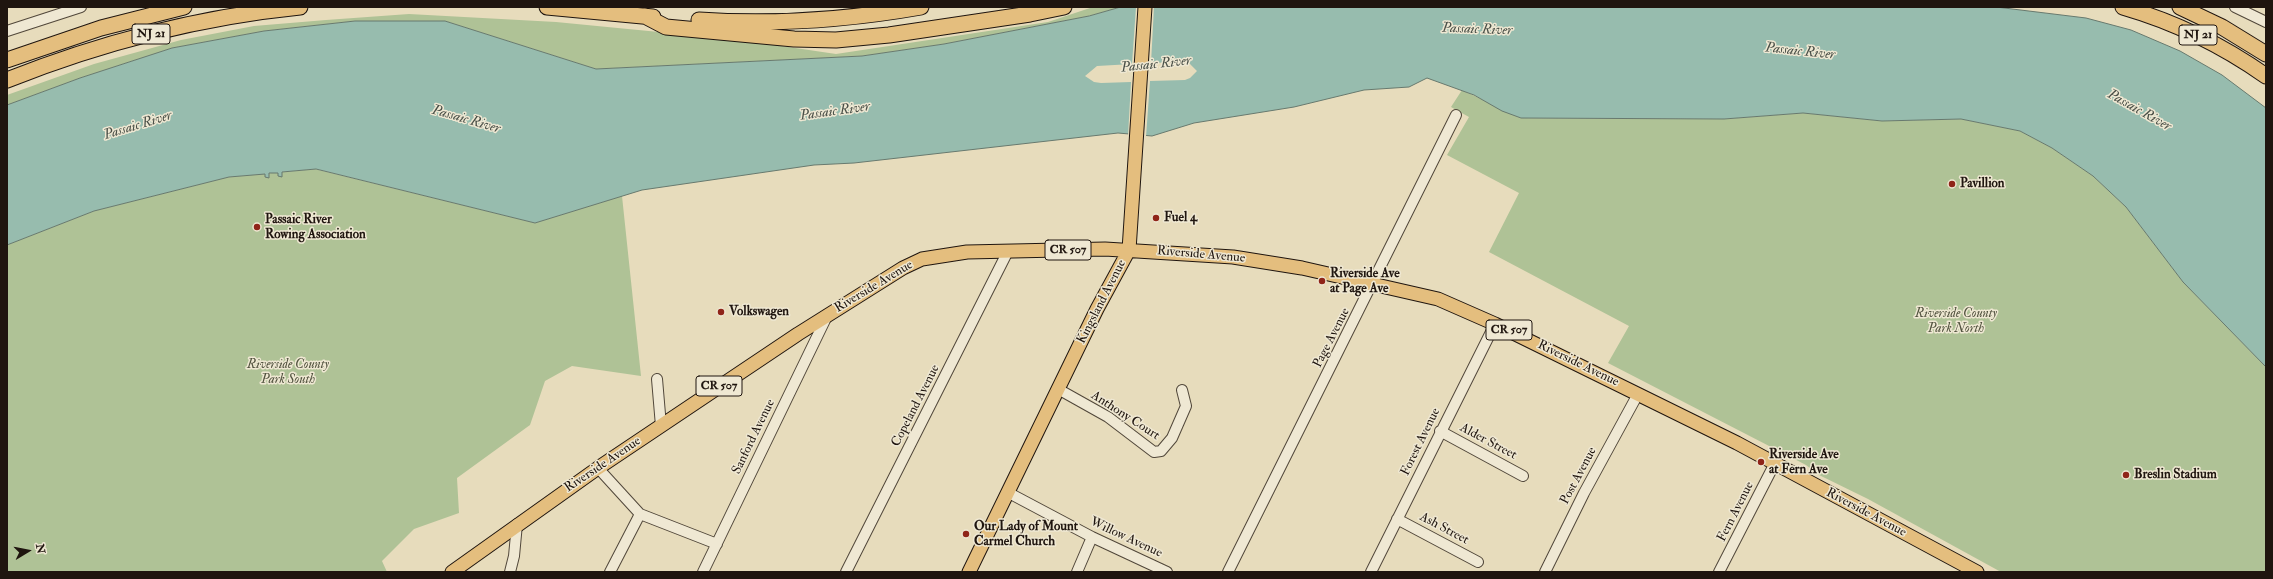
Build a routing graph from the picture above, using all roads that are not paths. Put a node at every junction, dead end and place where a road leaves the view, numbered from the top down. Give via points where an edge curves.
1 (81, 7) edge
2 (184, 7) edge
3 (300, 7) edge
4 (547, 7) edge
5 (920, 7) edge
6 (1064, 7) edge
7 (1145, 7) edge
8 (2122, 7) edge
9 (2180, 7) edge
10 (2235, 7) edge
11 (644, 16) junction
12 (2266, 22) edge
13 (7, 31) edge
14 (2266, 54) edge
15 (7, 60) edge
16 (2266, 76) edge
17 (7, 80) edge
18 (1456, 115) dead end
19 (1129, 250) junction
20 (1008, 251) junction
21 (1374, 283) junction
22 (828, 314) junction
23 (1496, 324) junction
24 (657, 379) dead end
25 (1058, 389) junction
26 (1182, 390) dead end
27 (1638, 394) junction
28 (661, 426) junction
29 (1440, 431) junction
30 (1775, 463) junction
31 (598, 468) junction
32 (1523, 476) dead end
33 (1009, 493) junction
34 (640, 514) junction
35 (1397, 519) junction
36 (517, 524) junction
37 (1092, 537) junction
38 (717, 544) junction
39 (1478, 562) dead end
40 (452, 572) edge
41 (510, 572) edge
42 (610, 572) edge
43 (703, 572) edge
44 (846, 572) edge
45 (969, 572) edge
46 (1077, 572) edge
47 (1167, 572) edge
48 (1228, 572) edge
49 (1371, 572) edge
50 (1545, 572) edge
51 (1719, 572) edge
52 (1977, 572) edge

1 - 13 street
2 - 15 highway, NJ 21 via 94,31
3 - 17 highway, NJ 21 via 229,17 160,32 77,55
4 - 11 highway
5 - 11 highway via 838,19 775,22
6 - 11 highway via 889,36 836,40 794,40 666,27
7 - 19 main road, Kingsland Avenue
8 - 16 highway, NJ 21 via 2192,32
9 - 14 highway, NJ 21 via 2222,27
10 - 12 street
18 - 21 street, Page Avenue
19 - 20 main road, Riverside Avenue / CR 507
19 - 21 main road, Riverside Avenue / CR 507 via 1233,257
19 - 25 main road, Kingsland Avenue
20 - 22 main road, Riverside Avenue / CR 507 via 967,252 922,259 897,271
20 - 44 street, Copeland Avenue
21 - 23 main road, Riverside Avenue / CR 507 via 1438,299
21 - 48 street, Page Avenue
22 - 28 main road, Riverside Avenue / CR 507
22 - 38 street, Sanford Avenue
23 - 27 main road, Riverside Avenue / CR 507
23 - 29 street, Forest Avenue
24 - 28 street
25 - 26 street, Anthony Court via 1108,417 1154,452 1161,451 1167,446 1175,432 1186,406
25 - 33 main road, Kingsland Avenue
27 - 30 main road, Riverside Avenue / CR 507
27 - 50 street, Post Avenue via 1584,493
28 - 31 main road, Riverside Avenue / CR 507
29 - 32 street, Alder Street
29 - 35 street, Forest Avenue
30 - 51 street, Fern Avenue
30 - 52 main road, Riverside Avenue / CR 507
31 - 34 street
31 - 36 main road, Riverside Avenue / CR 507
33 - 37 street, Willow Avenue
33 - 45 main road, Kingsland Avenue
34 - 38 street
34 - 42 street
35 - 39 street, Ash Street
35 - 49 street, Forest Avenue
36 - 40 main road, Riverside Avenue / CR 507
36 - 41 street
37 - 46 street
37 - 47 street, Willow Avenue
38 - 43 street, Sanford Avenue

